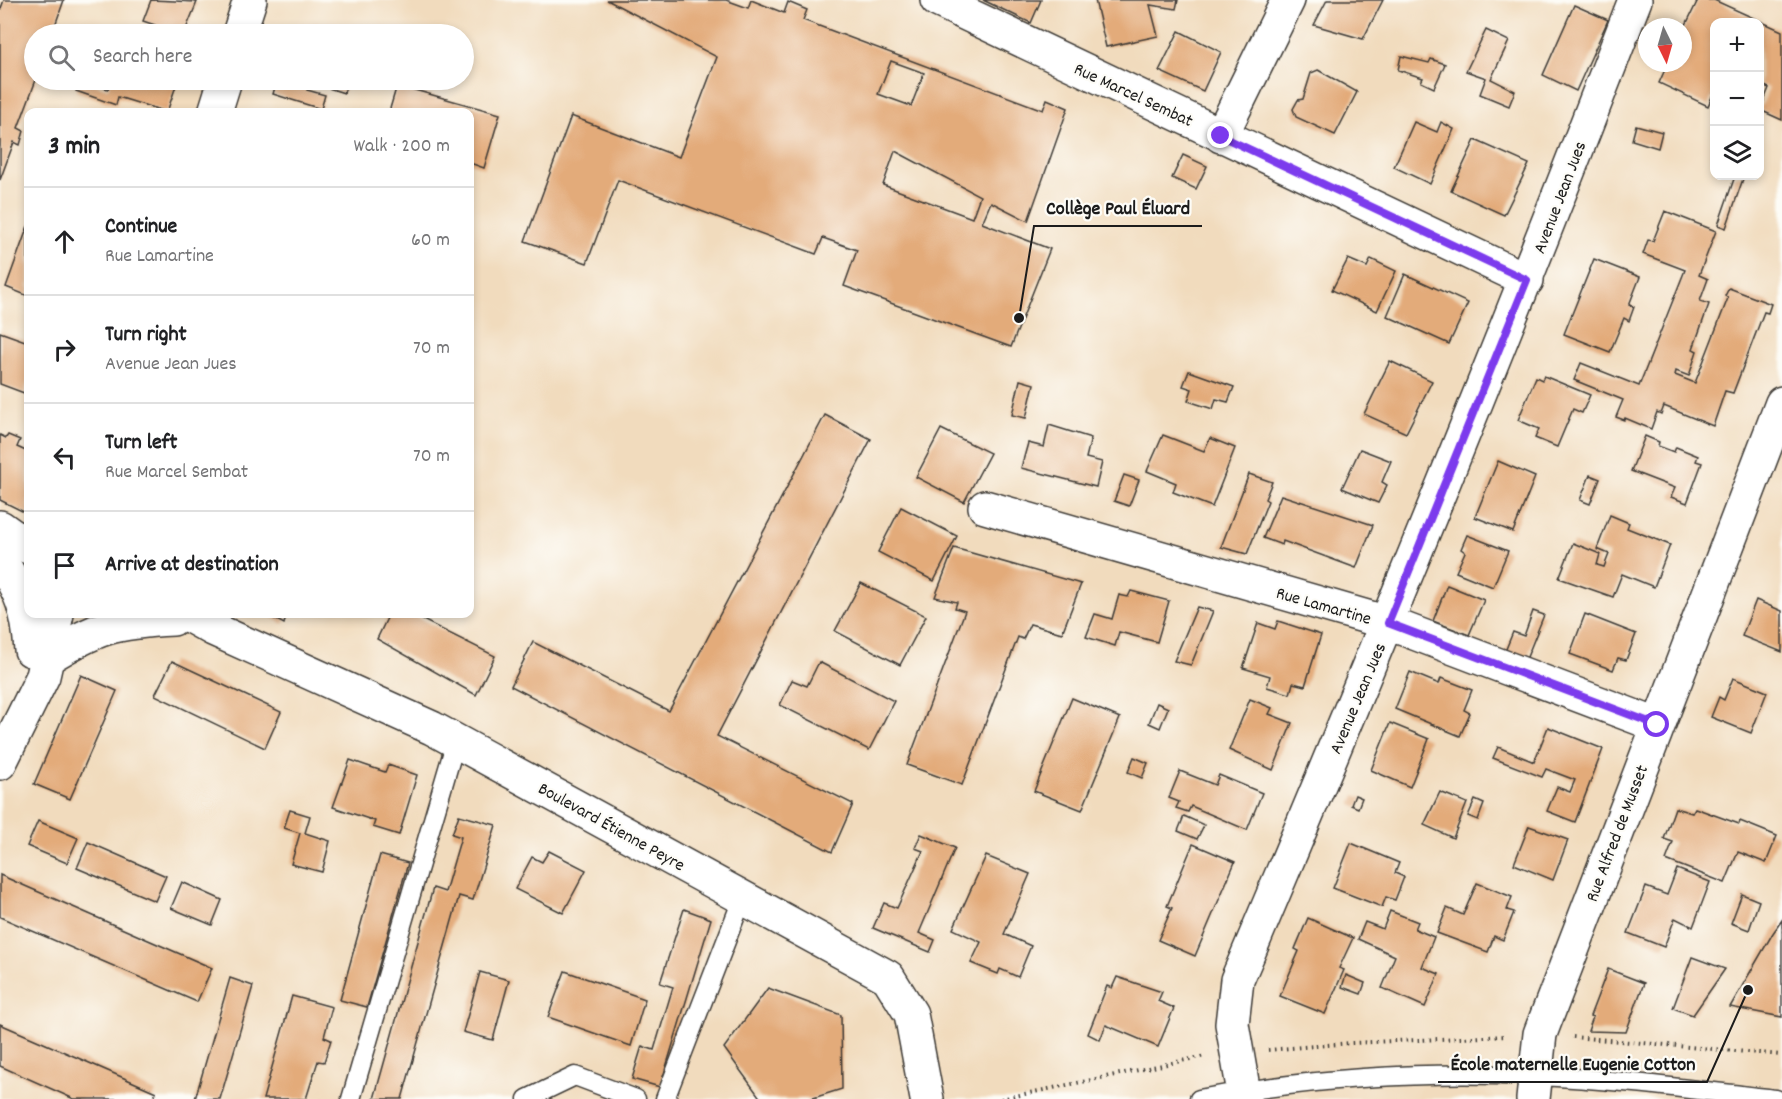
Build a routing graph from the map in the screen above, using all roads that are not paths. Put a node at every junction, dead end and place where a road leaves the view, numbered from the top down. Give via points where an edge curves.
1 (250, 0) edge
2 (937, 0) edge
3 (1288, 0) edge
4 (1635, 0) edge
5 (242, 24) edge
6 (222, 90) edge
7 (216, 108) edge
8 (1221, 136) junction
9 (1527, 280) junction
10 (1782, 403) edge
11 (985, 507) dead end
12 (0, 527) edge
13 (24, 544) edge
14 (0, 547) edge
15 (24, 556) edge
16 (0, 560) edge
17 (24, 609) edge
18 (26, 618) edge
19 (47, 618) edge
20 (55, 618) edge
21 (181, 619) edge
22 (1388, 623) junction
23 (39, 654) junction
24 (1657, 725) junction
25 (456, 741) junction
26 (0, 743) edge
27 (0, 763) edge
28 (743, 897) junction
29 (1534, 1087) edge
30 (1244, 1095) edge
31 (351, 1099) edge
32 (527, 1099) edge
33 (636, 1099) edge
34 (665, 1099) edge
35 (927, 1099) edge
36 (1199, 1099) edge
37 (1776, 1099) edge

1 - 5 street
2 - 8 street, Rue Marcel Sembat
3 - 8 street
4 - 9 street, Avenue Jean Jues
6 - 7 street
8 - 9 street, Rue Marcel Sembat
9 - 22 street, Avenue Jean Jues
10 - 24 street, Rue Alfred de Musset
11 - 22 street, Rue Lamartine
12 - 13 street
14 - 15 street
16 - 17 street via 19,589
18 - 23 street
19 - 23 street
20 - 23 street
21 - 23 street via 126,621
21 - 25 street, Boulevard Étienne Peyre
22 - 24 street, Rue Lamartine
22 - 30 street, Avenue Jean Jues via 1237,980 1232,1024
23 - 26 street via 22,669
23 - 27 street via 38,687
24 - 29 street, Rue Alfred de Musset via 1540,1034
25 - 28 street, Boulevard Étienne Peyre
25 - 31 lane
28 - 34 lane
28 - 35 street, Boulevard Étienne Peyre via 888,976 911,1014
29 - 30 lane via 1412,1076
29 - 37 lane
30 - 36 lane
32 - 33 lane via 574,1076

